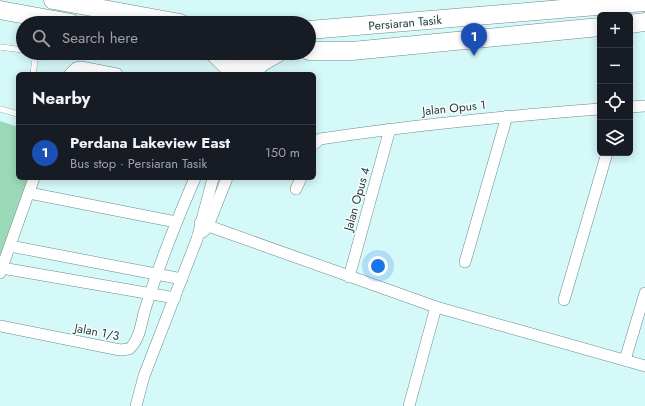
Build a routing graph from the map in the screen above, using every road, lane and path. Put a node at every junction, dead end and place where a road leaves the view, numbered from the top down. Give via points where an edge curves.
1 (53, 0) edge
2 (645, 2) edge
3 (0, 10) edge
4 (25, 16) edge
5 (141, 16) edge
6 (645, 22) edge
7 (633, 24) edge
8 (597, 27) edge
9 (316, 29) edge
10 (0, 47) edge
11 (16, 49) edge
12 (316, 51) edge
13 (35, 60) edge
14 (221, 60) edge
15 (241, 60) edge
16 (250, 60) edge
17 (266, 60) edge
18 (33, 72) edge
19 (72, 72) edge
20 (106, 72) edge
21 (234, 72) edge
22 (240, 72) edge
23 (249, 72) edge
24 (251, 72) edge
25 (645, 106) edge
26 (633, 107) edge
27 (0, 109) edge
28 (597, 109) edge
29 (16, 113) edge
30 (507, 116) junction
31 (390, 129) junction
32 (316, 142) edge
33 (606, 156) edge
34 (33, 180) edge
35 (194, 180) edge
36 (212, 180) edge
37 (227, 180) edge
38 (300, 180) edge
39 (296, 189) dead end
40 (29, 193) junction
41 (208, 195) junction
42 (219, 199) junction
43 (176, 222) junction
44 (204, 225) junction
45 (10, 246) junction
46 (465, 262) dead end
47 (1, 271) edge
48 (158, 274) junction
49 (348, 277) junction
50 (182, 279) junction
51 (150, 293) junction
52 (645, 293) edge
53 (174, 298) junction
54 (564, 300) dead end
55 (436, 308) junction
56 (0, 326) edge
57 (625, 360) junction
58 (645, 366) edge
59 (136, 406) edge
60 (408, 406) edge

1 - 5 main road
2 - 9 main road, Persiaran Tasik
3 - 4 main road
6 - 7 main road
8 - 12 main road, Persiaran Tasik via 352,50
10 - 11 lane
13 - 18 lane
14 - 21 main road
15 - 22 street
16 - 23 street
17 - 24 main road
19 - 20 street via 81,67
25 - 26 street
27 - 29 lane
28 - 30 street, Jalan Opus 1
30 - 31 street, Jalan Opus 1
30 - 46 street
31 - 32 street, Jalan Opus 1 via 320,139
31 - 49 street, Jalan Opus 4
33 - 54 street
34 - 40 street
35 - 43 street, Jalan 1/3
36 - 41 street
37 - 42 street
38 - 39 street
40 - 43 street
40 - 45 street
41 - 42 street
41 - 44 street
42 - 44 street
43 - 48 street, Jalan 1/3
44 - 49 street
44 - 50 street
45 - 47 street
45 - 48 street
47 - 51 street
48 - 50 street
48 - 51 street, Jalan 1/3
49 - 55 street
50 - 53 street
51 - 53 street
51 - 56 street, Jalan 1/3 via 135,342 132,347 125,350
52 - 57 street
53 - 59 street via 144,376
55 - 57 street
55 - 60 street
57 - 58 street

